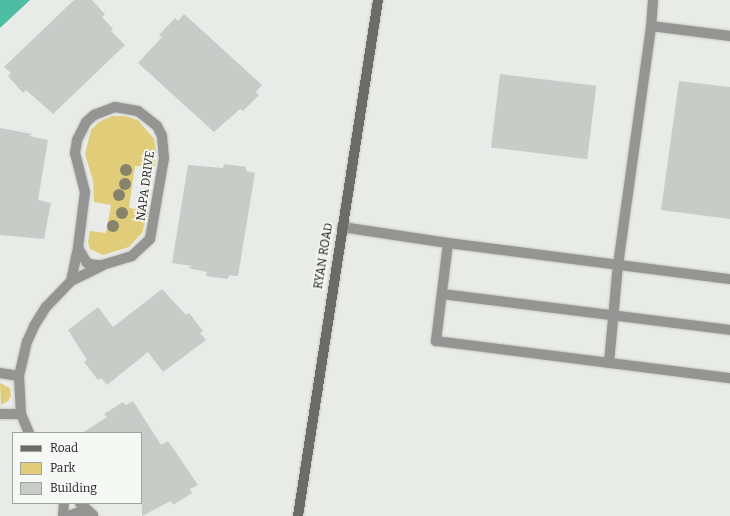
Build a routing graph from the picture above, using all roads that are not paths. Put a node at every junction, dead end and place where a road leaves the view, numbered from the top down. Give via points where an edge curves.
1 (378, 0) edge
2 (653, 0) edge
3 (650, 26) junction
4 (730, 36) edge
5 (342, 227) junction
6 (448, 243) junction
7 (78, 248) junction
8 (618, 265) junction
9 (102, 266) junction
10 (730, 279) edge
11 (72, 281) junction
12 (442, 294) junction
13 (614, 316) junction
14 (730, 330) edge
15 (609, 363) junction
16 (0, 374) edge
17 (20, 376) junction
18 (730, 378) edge
19 (0, 414) edge
20 (21, 414) junction
21 (29, 432) edge
22 (64, 504) edge
23 (81, 504) edge
24 (63, 516) edge
25 (69, 516) edge
26 (93, 516) edge
27 (298, 516) edge

1 - 5 main road, RYAN ROAD
2 - 3 street
3 - 4 street
3 - 8 street
5 - 6 street
5 - 27 main road, RYAN ROAD
6 - 8 street
6 - 12 street
7 - 9 street via 87,263
7 - 9 street, NAPA DRIVE via 85,192 75,153 80,131 86,122 103,109 115,107 138,110 157,126 164,146 153,227 150,239 132,256
7 - 11 street, NAPA DRIVE
8 - 10 street
8 - 13 street
9 - 11 street, NAPA DRIVE
11 - 17 street, NAPA DRIVE via 46,307 34,326 27,342
12 - 13 street
12 - 15 street via 436,341
13 - 14 street
13 - 15 street
15 - 18 street
16 - 17 street
17 - 20 street, NAPA DRIVE
19 - 20 street
20 - 21 street, NAPA DRIVE
22 - 24 street
23 - 26 street
25 - 26 street via 77,513

